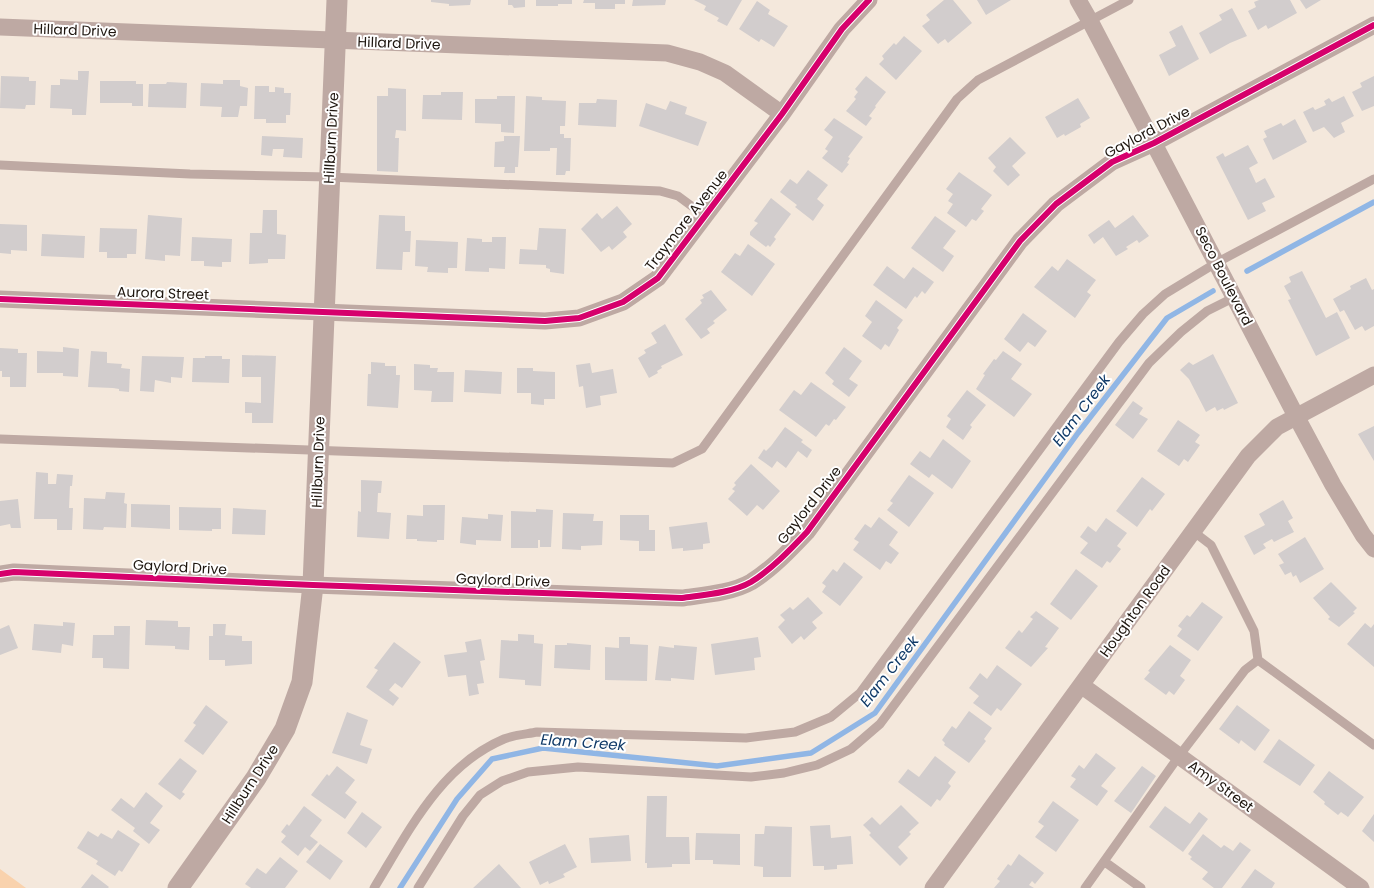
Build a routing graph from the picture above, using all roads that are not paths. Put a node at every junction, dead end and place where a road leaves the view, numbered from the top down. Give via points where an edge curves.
1 (337, 0) edge
2 (869, 0) edge
3 (1078, 0) edge
4 (1130, 0) edge
5 (1090, 21) junction
6 (1374, 24) edge
7 (0, 26) edge
8 (335, 41) junction
9 (782, 114) junction
10 (1154, 142) junction
11 (0, 165) edge
12 (329, 177) junction
13 (1374, 179) edge
14 (705, 216) junction
15 (1216, 263) junction
16 (1234, 297) junction
17 (0, 299) edge
18 (325, 312) junction
19 (1374, 375) edge
20 (1296, 416) junction
21 (0, 439) edge
22 (318, 451) junction
23 (1194, 532) junction
24 (1368, 532) edge
25 (1374, 549) edge
26 (0, 574) edge
27 (313, 585) junction
28 (1258, 660) junction
29 (1081, 685) junction
30 (1374, 745) edge
31 (1179, 756) junction
32 (1105, 862) junction
33 (178, 888) edge
34 (374, 888) edge
35 (418, 888) edge
36 (933, 888) edge
37 (1085, 888) edge
38 (1141, 888) edge
39 (1361, 888) edge

1 - 8 street, Hillburn Drive
2 - 9 street, Traymore Avenue via 842,29
3 - 5 street, Seco Boulevard
4 - 5 lane
5 - 10 street, Seco Boulevard
5 - 22 lane via 978,80 957,99 702,449 673,463
6 - 10 street, Gaylord Drive
7 - 8 street, Hillard Drive
8 - 9 street, Hillard Drive via 667,54 700,62 725,73
8 - 12 street, Hillburn Drive
9 - 14 street, Traymore Avenue
10 - 15 street, Seco Boulevard
10 - 27 street, Gaylord Drive via 1112,162 1056,204 1020,241 807,532 783,557 750,582 715,594 682,598
11 - 12 lane via 190,174
12 - 14 lane via 660,191 678,196
12 - 18 street, Hillburn Drive
13 - 15 lane
14 - 18 street, Traymore Avenue via 658,278 623,302 579,318 545,321
15 - 16 street, Seco Boulevard
15 - 34 lane via 1165,294 1143,314 1119,342 860,693 831,717 795,732 746,738 537,732 505,738 476,753 447,778 422,810
16 - 20 street, Seco Boulevard
16 - 35 lane via 1207,310 1149,363 884,717 851,749 817,765 784,774 751,777 578,767 528,772 502,781 480,795 463,816
17 - 18 street, Aurora Street
18 - 22 street, Hillburn Drive
19 - 20 street, Houghton Road
20 - 23 street, Houghton Road via 1277,427 1248,456
20 - 24 street, Seco Boulevard
21 - 22 lane
22 - 27 street, Hillburn Drive
23 - 28 lane via 1211,545 1254,631
23 - 29 street, Houghton Road
24 - 25 street, Seco Boulevard
26 - 27 street, Gaylord Drive via 14,572
27 - 33 street, Hillburn Drive via 302,682 285,729 256,778
28 - 30 lane
28 - 31 lane via 1244,670
29 - 31 street, Amy Street
29 - 36 street, Houghton Road
31 - 32 lane
31 - 39 street, Amy Street
32 - 37 lane
32 - 38 lane

